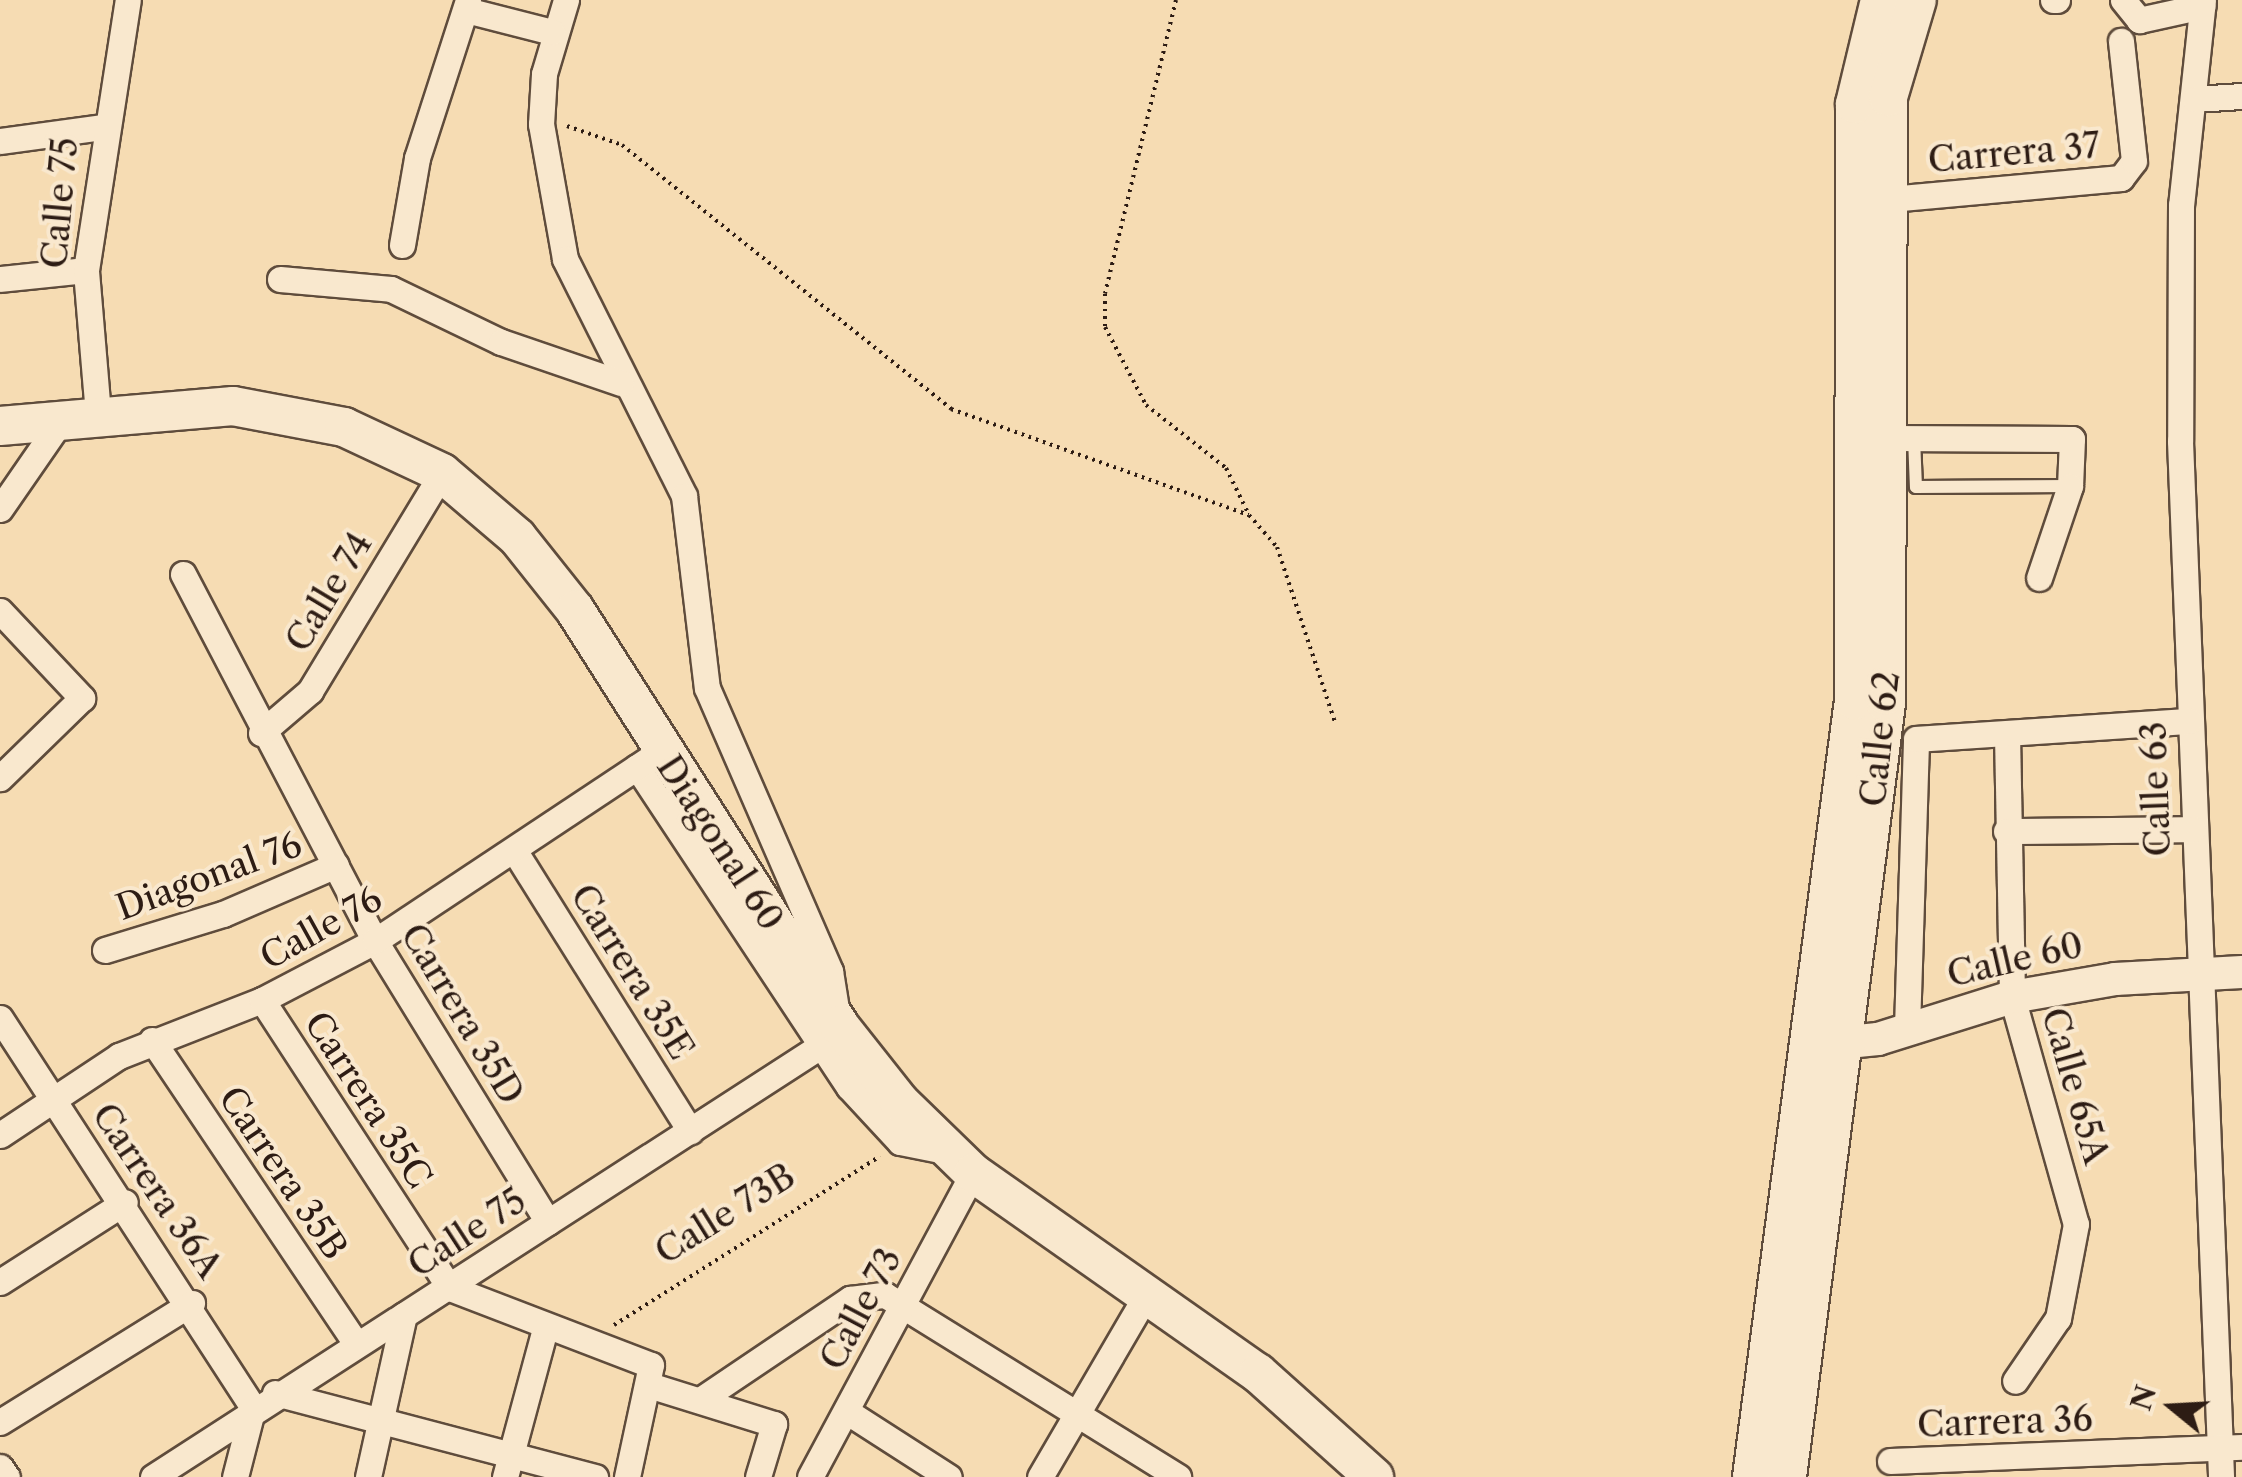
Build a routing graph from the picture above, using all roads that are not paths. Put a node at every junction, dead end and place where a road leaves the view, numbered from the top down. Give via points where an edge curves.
1 (128, 0) edge
2 (566, 0) edge
3 (1880, 0) edge
4 (1917, 0) edge
5 (2123, 0) edge
6 (2202, 3) edge
7 (467, 5) edge
8 (552, 32) junction
9 (2121, 41) dead end
10 (2242, 96) edge
11 (2194, 99) junction
12 (102, 128) junction
13 (0, 142) edge
14 (1890, 199) junction
15 (402, 245) dead end
16 (86, 270) junction
17 (280, 279) dead end
18 (0, 280) edge
19 (621, 383) junction
20 (80, 416) junction
21 (0, 426) edge
22 (1903, 438) junction
23 (442, 473) junction
24 (2070, 486) junction
25 (0, 509) edge
26 (184, 574) dead end
27 (2039, 578) dead end
28 (0, 611) edge
29 (2189, 721) junction
30 (261, 733) junction
31 (2007, 734) junction
32 (649, 760) junction
33 (3, 770) edge
34 (2193, 829) junction
35 (2006, 831) junction
36 (514, 850) junction
37 (336, 866) junction
38 (375, 942) junction
39 (104, 950) dead end
40 (2242, 972) edge
41 (2194, 973) junction
42 (2012, 997) junction
43 (262, 1000) junction
44 (0, 1018) edge
45 (1907, 1028) junction
46 (829, 1036) junction
47 (152, 1040) junction
48 (1827, 1045) junction
49 (52, 1100) junction
50 (690, 1131) junction
51 (0, 1135) edge
52 (961, 1162) junction
53 (125, 1202) junction
54 (548, 1222) junction
55 (0, 1282) edge
56 (450, 1288) junction
57 (1148, 1292) junction
58 (906, 1302) junction
59 (192, 1303) junction
60 (404, 1315) junction
61 (545, 1329) junction
62 (356, 1344) junction
63 (652, 1379) junction
64 (2014, 1381) dead end
65 (264, 1400) junction
66 (700, 1400) junction
67 (1078, 1410) junction
68 (846, 1411) junction
69 (0, 1422) edge
70 (382, 1423) junction
71 (2230, 1448) edge
72 (1890, 1461) dead end
73 (0, 1467) edge
74 (507, 1467) edge
75 (6, 1477) edge
76 (153, 1477) edge
77 (235, 1477) edge
78 (368, 1477) edge
79 (595, 1477) edge
80 (627, 1477) edge
81 (758, 1477) edge
82 (810, 1477) edge
83 (950, 1477) edge
84 (1040, 1477) edge
85 (1178, 1477) edge
86 (1374, 1477) edge
87 (1752, 1477) edge
88 (1787, 1477) edge
89 (2222, 1477) edge

1 - 12 street, Calle 75
2 - 8 street
3 - 48 main road, Calle 62 via 1855,104 1854,700
4 - 14 main road, Calle 62 via 1888,97
5 - 6 street via 2139,20
6 - 11 street, Calle 63
7 - 8 street
7 - 15 street via 417,158
8 - 19 street via 541,124 565,259
9 - 14 street, Carrera 37 via 2134,162 2122,178
10 - 11 street
11 - 29 street, Calle 63 via 2181,225
12 - 13 street
12 - 16 street, Calle 75
14 - 22 main road, Calle 62
16 - 18 street
16 - 20 street, Calle 75
17 - 19 street via 391,289 501,342
19 - 46 street via 684,496 707,688 830,971
20 - 21 main road, Diagonal 60
20 - 23 main road, Diagonal 60 via 170,406 289,412 398,448
20 - 25 street
22 - 24 lane via 1916,487
22 - 24 street via 2062,432 2074,445
22 - 48 main road, Calle 62 via 1886,703
23 - 30 street, Calle 74 via 310,691
23 - 32 main road, Diagonal 60 via 545,571
24 - 27 street
26 - 30 street, Carrera 35D
28 - 33 street via 82,698
29 - 31 street
29 - 34 street, Calle 63
30 - 37 street, Carrera 35D
31 - 35 street, Calle 65A
31 - 45 street via 1916,738
32 - 36 street, Calle 76
32 - 46 main road, Diagonal 60
34 - 35 street
34 - 41 street, Calle 63
35 - 42 street, Calle 65A
36 - 38 street, Calle 76
36 - 50 street, Carrera 35E
37 - 38 street, Carrera 35D
37 - 39 street, Diagonal 76 via 223,914
38 - 43 street, Calle 76
38 - 54 street, Carrera 35D
40 - 41 street, Calle 60
41 - 42 street, Calle 60
41 - 71 street, Calle 63
42 - 45 street, Calle 60
42 - 64 street, Calle 65A via 2076,1224 2058,1318
43 - 47 street, Calle 76
43 - 56 street, Carrera 35C
44 - 49 street, Carrera 36A
45 - 48 street, Calle 60
46 - 50 street, Calle 75
46 - 52 main road, Diagonal 60
46 - 52 street via 900,1142
47 - 49 street, Calle 76
47 - 62 street, Carrera 35B
48 - 87 main road, Calle 62
48 - 88 main road, Calle 62
49 - 51 street, Calle 76
49 - 53 street, Carrera 36A
50 - 54 street, Calle 75
52 - 57 main road, Diagonal 60
52 - 58 street, Calle 73
53 - 55 street
53 - 59 street, Carrera 36A
54 - 56 street, Calle 75
56 - 60 street, Calle 75
56 - 61 street
57 - 67 street
57 - 86 main road, Diagonal 60 via 1302,1408
58 - 66 street via 850,1299
58 - 67 street
58 - 68 street, Calle 73
59 - 65 street, Carrera 36A
59 - 69 street
60 - 62 street, Calle 75
60 - 70 street
61 - 63 street
61 - 74 street
62 - 65 street, Calle 75
63 - 66 street
63 - 80 street
65 - 70 street
65 - 76 street, Calle 75
65 - 77 street
66 - 81 street via 774,1424
67 - 84 street
67 - 85 street
68 - 82 street, Calle 73
68 - 83 street
70 - 74 street
70 - 78 street
71 - 72 street, Carrera 36
71 - 89 street, Calle 63
73 - 75 street
74 - 79 street

